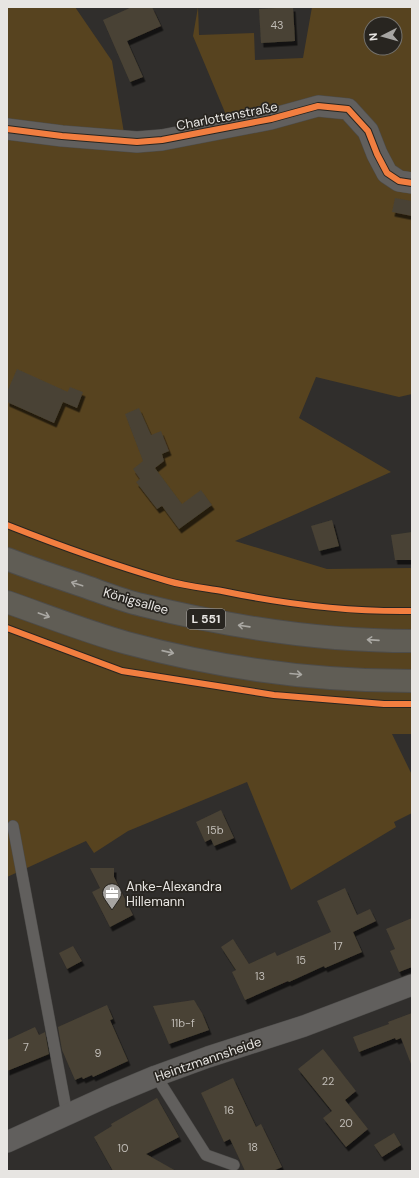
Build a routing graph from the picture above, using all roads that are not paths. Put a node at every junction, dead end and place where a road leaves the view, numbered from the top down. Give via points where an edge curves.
1 (7, 129) edge
2 (412, 183) edge
3 (7, 558) edge
4 (7, 602) edge
5 (412, 641) edge
6 (412, 681) edge
7 (13, 826) dead end
8 (412, 985) edge
9 (156, 1076) junction
10 (67, 1114) junction
11 (7, 1142) edge
12 (234, 1165) dead end

1 - 2 street, Charlottenstraße via 137,142 162,140 271,119 318,106 348,109 368,131 387,173 399,181
5 -> 3 main road, Königsallee / L 551 via 318,636 229,624 140,605
4 -> 6 main road via 128,643 201,659 275,672 351,679
7 - 10 lane
8 - 9 street, Heintzmannsheide via 304,1026
9 - 10 street, Heintzmannsheide
9 - 12 lane via 206,1155
10 - 11 street, Heintzmannsheide

